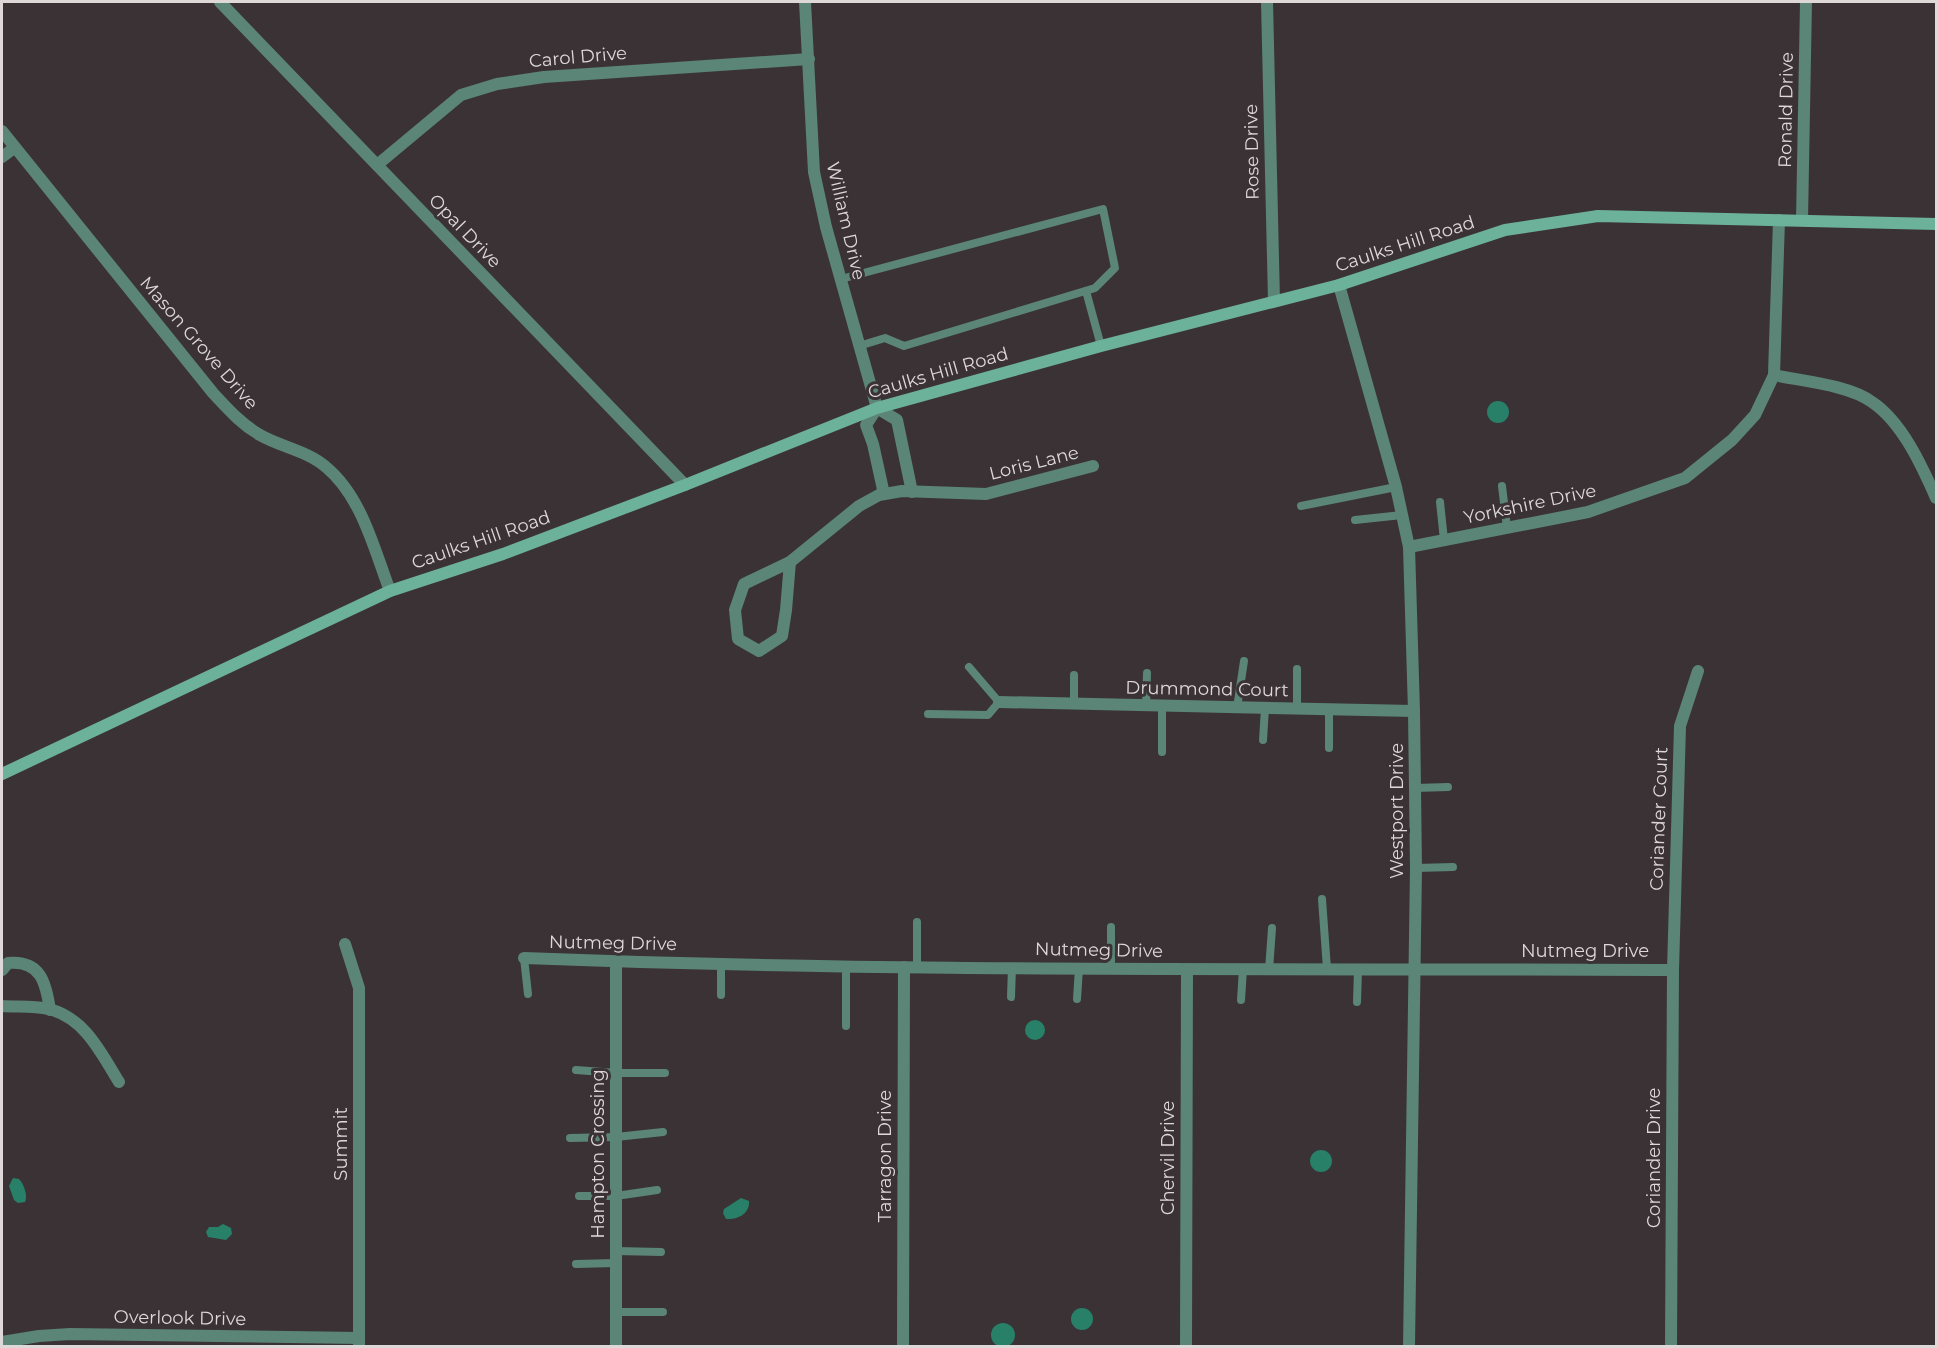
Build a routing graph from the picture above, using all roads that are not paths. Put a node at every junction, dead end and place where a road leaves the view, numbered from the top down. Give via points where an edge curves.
1 (220, 2) edge
2 (805, 2) edge
3 (1266, 2) edge
4 (1806, 2) edge
5 (808, 59) junction
6 (2, 130) edge
7 (14, 148) junction
8 (2, 157) edge
9 (377, 165) junction
10 (1779, 219) junction
11 (1802, 220) junction
12 (1936, 224) edge
13 (841, 279) junction
14 (1339, 285) junction
15 (1086, 291) junction
16 (1274, 301) junction
17 (860, 346) junction
18 (1101, 346) junction
19 (1774, 375) junction
20 (877, 408) junction
21 (1093, 466) dead end
22 (685, 485) junction
23 (1502, 486) dead end
24 (1396, 487) junction
25 (912, 492) junction
26 (884, 494) junction
27 (1936, 498) edge
28 (1440, 502) dead end
29 (1301, 506) dead end
30 (1402, 515) junction
31 (1355, 520) dead end
32 (1507, 528) junction
33 (1444, 540) junction
34 (1409, 547) junction
35 (790, 562) junction
36 (390, 591) junction
37 (1244, 661) dead end
38 (969, 667) dead end
39 (1297, 669) dead end
40 (1698, 671) dead end
41 (1147, 673) dead end
42 (1074, 675) dead end
43 (999, 702) junction
44 (1074, 705) junction
45 (1146, 706) junction
46 (1162, 706) junction
47 (1237, 708) junction
48 (1265, 708) junction
49 (1297, 709) junction
50 (1329, 709) junction
51 (1414, 711) junction
52 (928, 714) dead end
53 (1263, 740) dead end
54 (1329, 748) dead end
55 (1162, 752) dead end
56 (2, 774) edge
57 (1448, 787) dead end
58 (1415, 788) junction
59 (1453, 867) dead end
60 (1416, 868) junction
61 (1322, 899) dead end
62 (917, 922) dead end
63 (1111, 927) dead end
64 (1272, 928) dead end
65 (345, 944) dead end
66 (524, 958) joint
67 (616, 962) junction
68 (721, 963) junction
69 (846, 965) junction
70 (917, 966) junction
71 (904, 967) junction
72 (1012, 967) junction
73 (1079, 968) junction
74 (1111, 968) junction
75 (1186, 969) junction
76 (1243, 969) junction
77 (1327, 969) junction
78 (1414, 969) junction
79 (2, 970) edge
80 (1269, 970) junction
81 (1358, 970) junction
82 (1673, 970) junction
83 (528, 994) dead end
84 (721, 995) dead end
85 (1011, 997) dead end
86 (1077, 999) dead end
87 (1241, 1000) dead end
88 (1357, 1002) dead end
89 (2, 1006) edge
90 (50, 1010) junction
91 (846, 1026) dead end
92 (576, 1070) dead end
93 (665, 1072) dead end
94 (616, 1073) junction
95 (120, 1082) dead end
96 (663, 1132) dead end
97 (616, 1137) junction
98 (570, 1138) dead end
99 (657, 1190) dead end
100 (579, 1196) dead end
101 (616, 1196) junction
102 (661, 1252) dead end
103 (616, 1257) junction
104 (576, 1264) dead end
105 (616, 1312) junction
106 (663, 1312) dead end
107 (2, 1342) edge
108 (359, 1342) edge
109 (616, 1347) edge
110 (903, 1347) edge
111 (1186, 1347) edge
112 (1409, 1347) edge
113 (1671, 1347) edge

1 - 9 street, Opal Drive
2 - 5 street, William Drive
3 - 16 street, Rose Drive
4 - 11 street, Ronald Drive
5 - 9 street, Carol Drive via 544,77 497,84 461,95
5 - 13 street, William Drive via 814,172
6 - 7 street, Mason Grove Drive
7 - 8 street
7 - 36 street, Mason Grove Drive via 237,419 262,436 325,465 347,488
9 - 22 street, Opal Drive
10 - 11 main road, Caulks Hill Road
10 - 14 main road, Caulks Hill Road via 1575,219 1505,230
10 - 19 street, Yorkshire Drive
11 - 12 main road, Caulks Hill Road
13 - 15 lane via 1103,209 1115,268 1095,288
13 - 17 street, William Drive
14 - 16 main road, Caulks Hill Road
14 - 24 street, Westport Drive
15 - 17 lane via 904,346 885,338
15 - 18 lane
16 - 18 main road, Caulks Hill Road
17 - 20 street, William Drive
18 - 20 main road, Caulks Hill Road
19 - 27 street via 1842,389 1871,401 1889,416 1911,448
19 - 32 street, Yorkshire Drive via 1747,425 1685,478 1588,512
20 - 22 main road, Caulks Hill Road
20 - 25 street via 897,420
20 - 26 street via 866,425
21 - 25 street, Loris Lane via 986,494
22 - 36 main road, Caulks Hill Road via 503,554
23 - 32 lane
24 - 29 lane
24 - 30 street, Westport Drive
25 - 26 street, Loris Lane
26 - 35 street, Loris Lane via 859,506
28 - 33 lane
30 - 31 lane
30 - 34 street, Westport Drive
32 - 33 street, Yorkshire Drive
33 - 34 street, Yorkshire Drive
34 - 51 street, Westport Drive
35 - 35 street, Loris Lane via 782,636 759,651 738,639 735,610 744,584
36 - 56 main road, Caulks Hill Road
37 - 47 lane
38 - 43 lane
39 - 49 lane
40 - 82 street, Coriander Court via 1680,726
41 - 45 lane
42 - 44 lane
43 - 44 street, Drummond Court
43 - 52 lane via 988,715
44 - 45 street, Drummond Court
45 - 46 street, Drummond Court
46 - 47 street, Drummond Court
46 - 55 lane
47 - 48 street, Drummond Court
48 - 49 street, Drummond Court
48 - 53 lane
49 - 50 street, Drummond Court
50 - 51 street, Drummond Court
50 - 54 lane
51 - 58 street, Westport Drive
57 - 58 lane
58 - 60 street, Westport Drive
59 - 60 lane
60 - 78 street, Westport Drive
61 - 77 lane
62 - 70 lane
63 - 74 lane
64 - 80 lane
65 - 108 street, Summit via 359,988
66 - 67 street, Nutmeg Drive
66 - 83 lane
67 - 68 street, Nutmeg Drive
67 - 94 street, Hampton Crossing
68 - 69 street, Nutmeg Drive
68 - 84 lane
69 - 71 street, Nutmeg Drive
69 - 91 lane
70 - 71 street, Nutmeg Drive
70 - 72 street, Nutmeg Drive
71 - 110 street, Tarragon Drive
72 - 73 street, Nutmeg Drive
72 - 85 lane
73 - 74 street, Nutmeg Drive
73 - 86 lane
74 - 75 street, Nutmeg Drive
75 - 76 street, Nutmeg Drive
75 - 111 street, Chervil Drive
76 - 80 street, Nutmeg Drive
76 - 87 lane
77 - 80 street, Nutmeg Drive
77 - 81 street, Nutmeg Drive
78 - 81 street, Nutmeg Drive
78 - 82 street, Nutmeg Drive
78 - 112 street, Westport Drive
79 - 90 street via 8,963 21,962 35,969 46,986
81 - 88 lane
82 - 113 street, Coriander Drive
89 - 90 street
90 - 95 street via 84,1028
92 - 94 lane
93 - 94 lane
94 - 97 street, Hampton Crossing
96 - 97 lane
97 - 98 lane
97 - 101 street, Hampton Crossing
99 - 101 lane
100 - 101 lane
101 - 103 street, Hampton Crossing
102 - 103 lane
103 - 104 lane
103 - 105 street, Hampton Crossing
105 - 106 lane
105 - 109 street, Hampton Crossing
107 - 108 street, Overlook Drive via 70,1334

